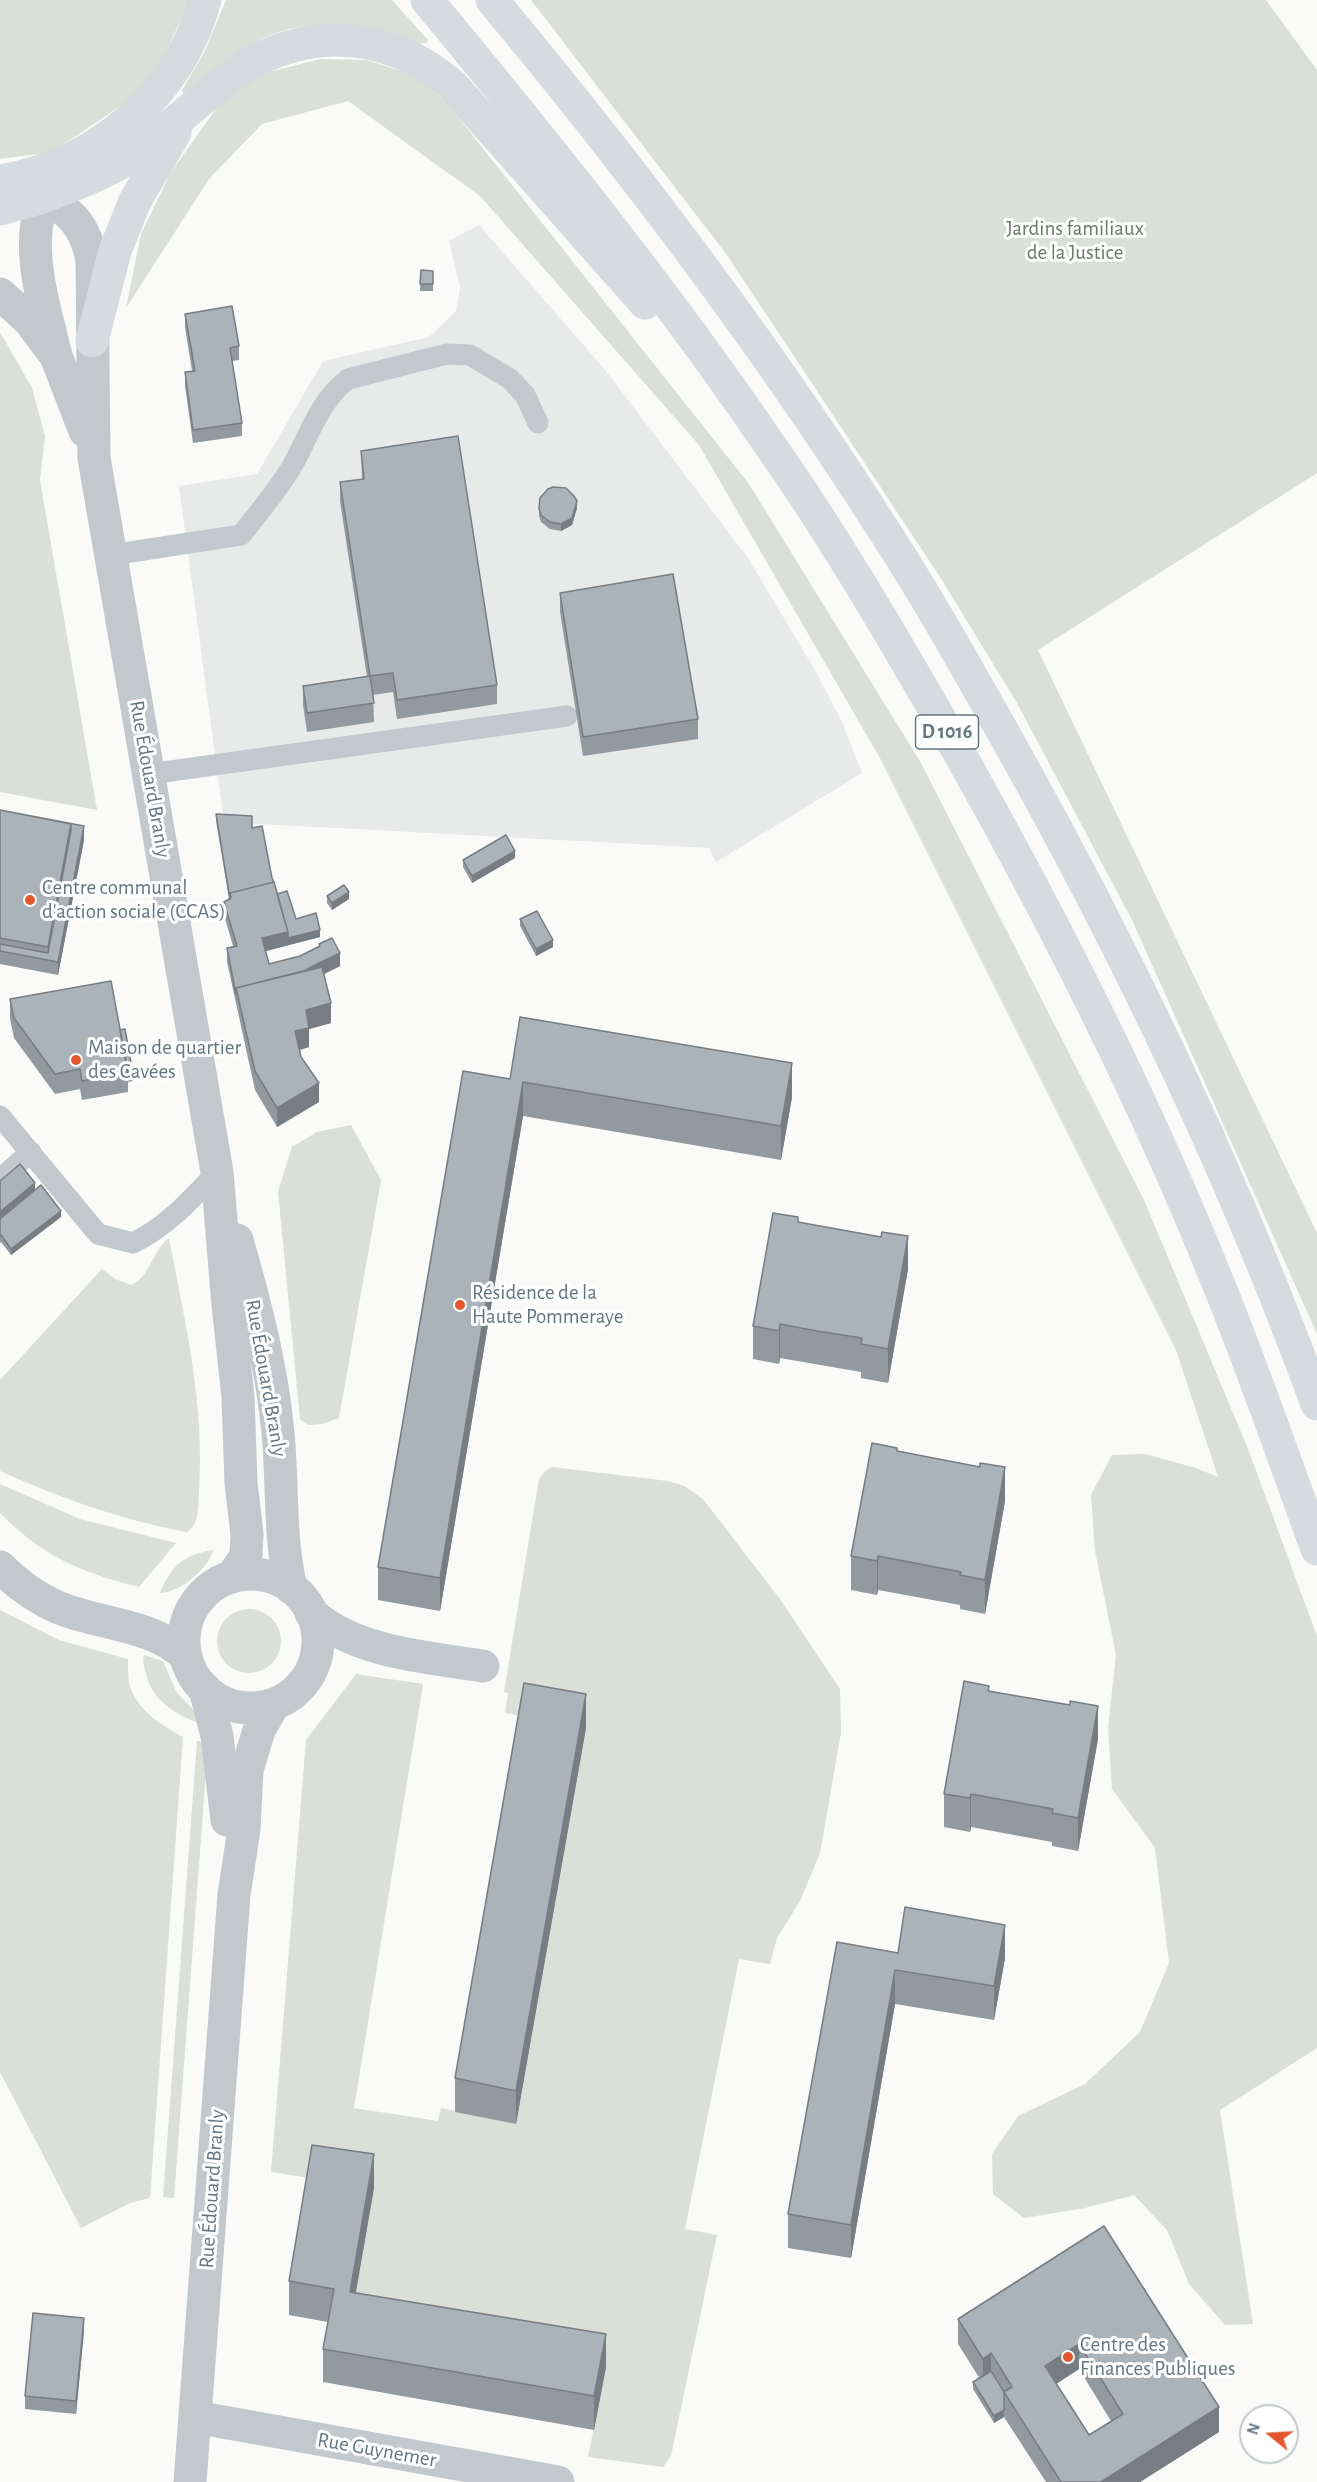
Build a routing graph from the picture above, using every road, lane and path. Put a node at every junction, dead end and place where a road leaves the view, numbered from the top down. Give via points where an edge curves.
1 (204, 0) edge
2 (427, 0) edge
3 (492, 0) edge
4 (187, 113) junction
5 (66, 162) junction
6 (0, 181) edge
7 (44, 198) junction
8 (0, 209) edge
9 (0, 294) edge
10 (92, 342) junction
11 (56, 356) junction
12 (735, 395) junction
13 (538, 423) dead end
14 (94, 458) junction
15 (111, 555) junction
16 (567, 716) dead end
17 (149, 774) junction
18 (0, 1116) edge
19 (31, 1152) junction
20 (218, 1172) junction
21 (0, 1179) edge
22 (1317, 1404) edge
23 (1317, 1550) edge
24 (0, 1565) edge
25 (232, 1577) junction
26 (301, 1601) junction
27 (194, 1607) junction
28 (403, 1653) junction
29 (186, 1656) junction
30 (483, 1666) dead end
31 (309, 1673) junction
32 (204, 1689) junction
33 (274, 1704) junction
34 (234, 1895) junction
35 (195, 2417) junction
36 (190, 2482) edge
37 (558, 2482) edge

1 - 5 main road via 193,34 158,90 109,138
2 - 12 main road, D 1016 via 606,220
3 - 22 main road, D 1016 via 620,159 751,334 885,532 962,660 1077,865 1172,1058 1234,1193
4 - 7 main road via 129,158
4 - 10 main road via 132,209 112,260
4 - 12 main road via 254,62 298,44 322,39 363,41 419,61 452,85 619,275
5 - 6 main road via 26,177
5 - 7 street, Rue Édouard Branly
6 - 7 street, Rue Édouard Branly
7 - 8 main road
7 - 10 street, Rue Édouard Branly via 71,214 89,244 94,285
7 - 11 street, Rue Édouard Branly via 34,242
9 - 11 street, Rue Édouard Branly via 29,320
10 - 14 street, Rue Édouard Branly
11 - 14 street, Rue Édouard Branly
12 - 23 main road, D 1016 via 777,454 898,647 1001,827 1069,958 1215,1276
13 - 15 lane via 525,395 510,379 471,355 447,354 348,379 320,409 279,487 241,535
14 - 15 street, Rue Édouard Branly
15 - 17 street, Rue Édouard Branly
16 - 17 lane
17 - 20 street, Rue Édouard Branly
18 - 19 lane
19 - 20 lane via 98,1234 133,1243 173,1218
19 - 21 lane
20 - 25 street, Rue Édouard Branly via 248,1534 246,1556
20 - 26 street, Rue Édouard Branly via 254,1298 276,1412 284,1548
24 - 27 street via 43,1583 139,1610 171,1613
24 - 29 street via 25,1590 57,1607 151,1634 170,1642
25 - 26 street via 269,1577
25 - 27 street via 210,1589
26 - 28 street via 329,1627
26 - 31 street via 316,1626 317,1647
27 - 29 street via 186,1625
28 - 30 street
28 - 31 street via 336,1658
29 - 32 street via 192,1674
31 - 33 street via 297,1689
32 - 33 street via 221,1701 241,1707
32 - 34 street, Rue Édouard Branly via 217,1736
33 - 34 street, Rue Édouard Branly via 259,1730 247,1770 244,1829
34 - 35 street, Rue Édouard Branly
35 - 36 street, Rue Édouard Branly
35 - 37 street, Rue Guynemer

